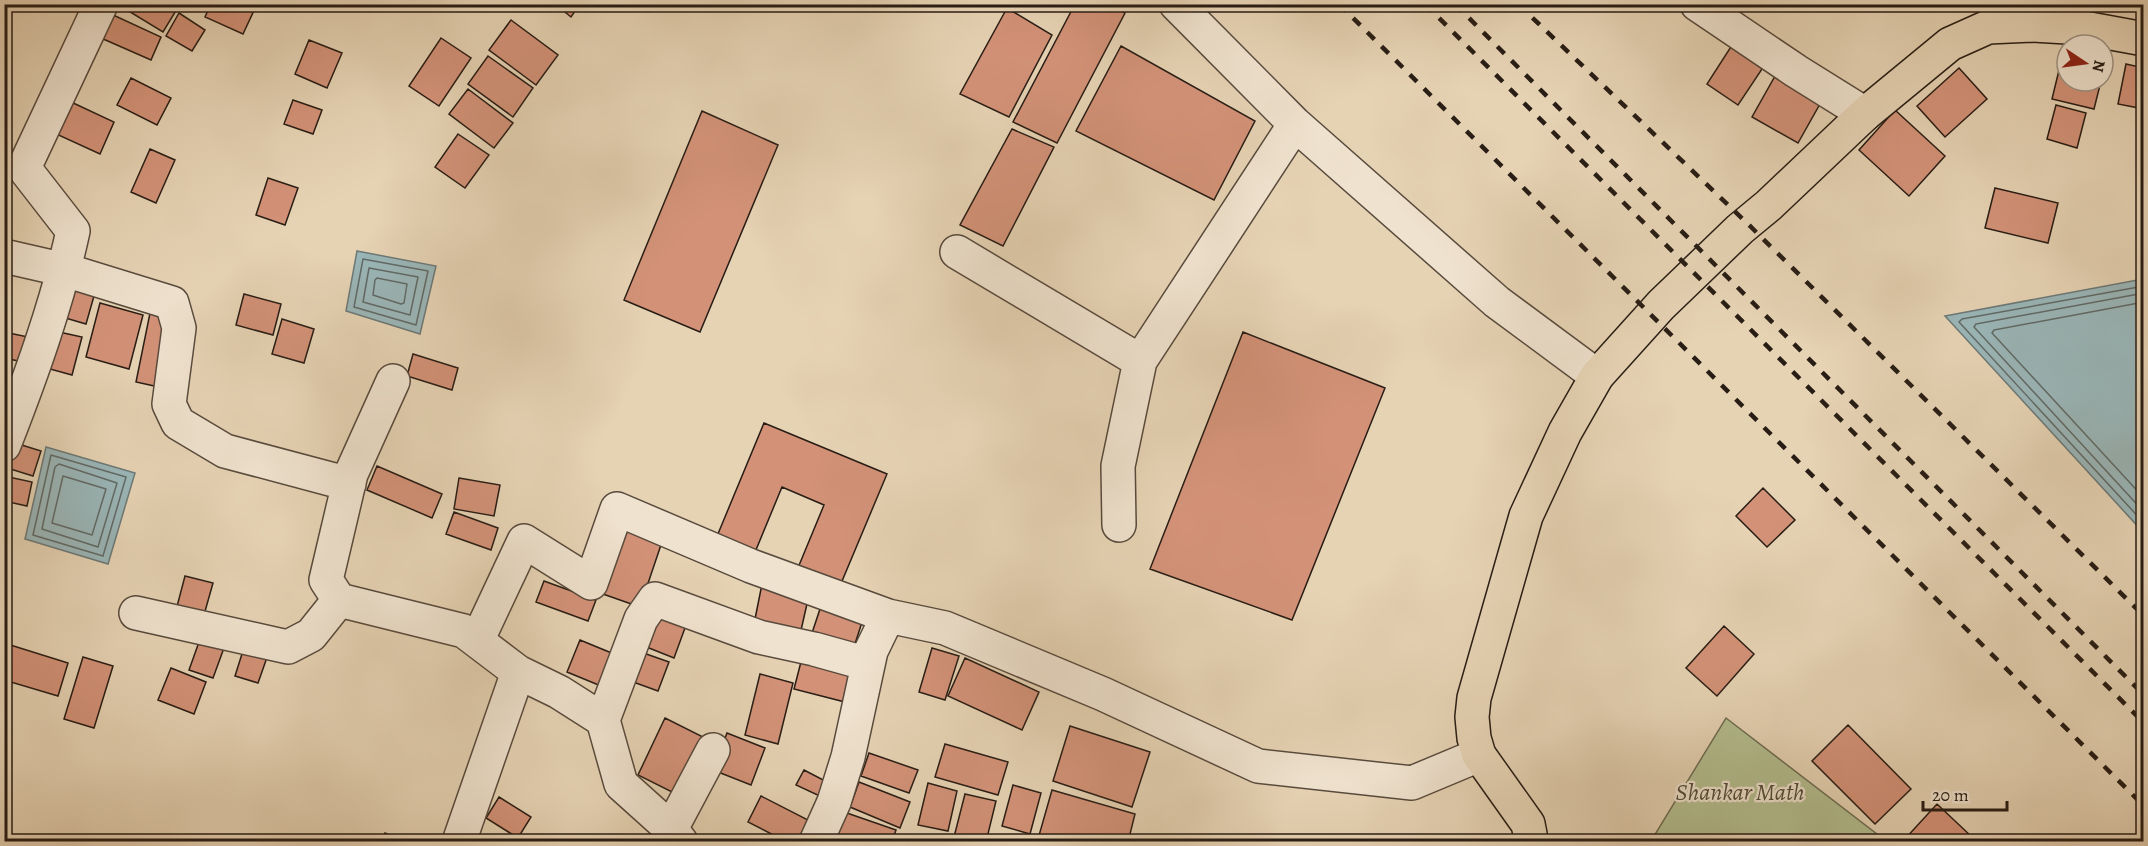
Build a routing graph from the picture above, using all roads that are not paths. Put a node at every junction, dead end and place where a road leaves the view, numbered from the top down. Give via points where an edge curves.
1 (101, 4) edge
2 (1176, 4) edge
3 (1697, 4) edge
4 (2144, 39) edge
5 (1864, 114) junction
6 (1295, 124) junction
7 (957, 252) dead end
8 (4, 256) edge
9 (65, 270) junction
10 (1140, 361) junction
11 (1597, 376) junction
12 (393, 381) dead end
13 (4, 445) edge
14 (349, 484) junction
15 (1119, 525) dead end
16 (339, 600) junction
17 (136, 613) dead end
18 (888, 616) junction
19 (477, 641) junction
20 (868, 664) junction
21 (518, 672) junction
22 (603, 720) junction
23 (713, 750) dead end
24 (1479, 755) junction
25 (676, 836) edge
26 (459, 842) edge
27 (816, 842) edge
28 (1529, 842) edge

1 - 9 street via 24,168 73,231
2 - 6 street
3 - 5 street
4 - 5 main road via 2084,28 1988,27 1950,44
5 - 11 main road via 1661,304
6 - 10 street
6 - 11 street via 1497,302
7 - 10 street
8 - 9 street
9 - 13 street
9 - 14 street via 172,303 179,328 169,404 178,423 225,452
10 - 15 street via 1118,466
11 - 24 main road via 1565,432 1526,516 1474,698 1472,717
12 - 14 street
14 - 16 street via 326,580
16 - 17 street via 311,635 288,647
16 - 19 street via 464,631
18 - 19 street via 751,566 617,509 591,583 524,541
18 - 20 street
18 - 24 street via 945,628 1103,694 1258,766 1412,783
19 - 21 street
20 - 22 street via 759,637 655,598 641,619
20 - 27 street via 848,757
21 - 22 street
21 - 26 street
22 - 25 street via 621,784
23 - 25 street
24 - 28 main road via 1528,824

